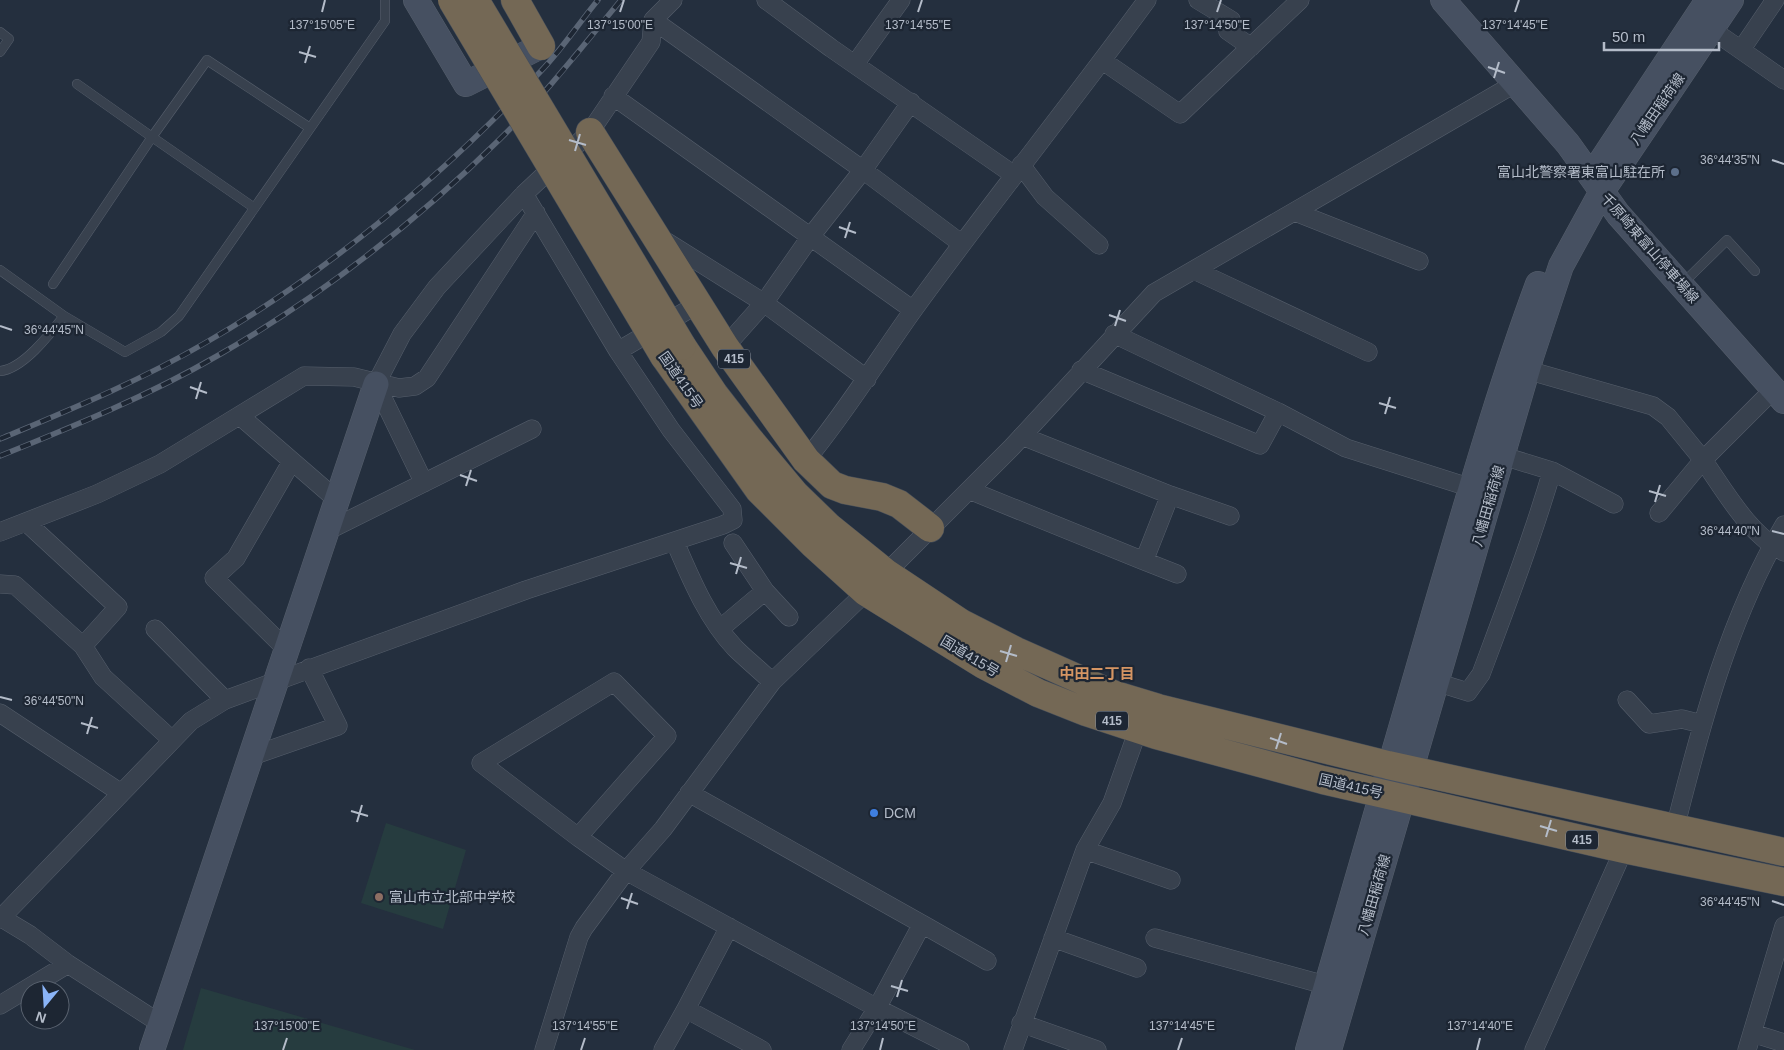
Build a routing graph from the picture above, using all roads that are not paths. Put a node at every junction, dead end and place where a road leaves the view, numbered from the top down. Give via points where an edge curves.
1 (385, 0) edge
2 (416, 0) edge
3 (452, 0) edge
4 (475, 0) edge
5 (515, 0) edge
6 (673, 0) edge
7 (766, 0) edge
8 (901, 0) edge
9 (1147, 0) edge
10 (1198, 0) edge
11 (1299, 0) edge
12 (1443, 0) edge
13 (1732, 0) edge
14 (1775, 0) edge
15 (1705, 16) edge
16 (653, 20) junction
17 (0, 32) edge
18 (541, 46) joint
19 (1251, 47) junction
20 (1741, 50) junction
21 (0, 52) edge
22 (1103, 60) junction
23 (855, 64) junction
24 (1784, 80) edge
25 (1516, 83) junction
26 (77, 84) dead end
27 (613, 96) junction
28 (910, 102) junction
29 (310, 128) junction
30 (590, 132) junction
31 (152, 137) junction
32 (863, 170) junction
33 (1018, 170) junction
34 (1596, 185) junction
35 (524, 194) junction
36 (253, 207) junction
37 (1295, 212) junction
38 (536, 213) junction
39 (811, 236) junction
40 (660, 242) junction
41 (962, 244) junction
42 (1099, 245) dead end
43 (1419, 261) dead end
44 (0, 270) edge
45 (1196, 271) junction
46 (1755, 272) dead end
47 (53, 284) dead end
48 (1682, 284) junction
49 (764, 303) junction
50 (698, 304) junction
51 (914, 310) junction
52 (64, 316) junction
53 (1114, 334) junction
54 (725, 347) junction
55 (618, 351) junction
56 (673, 351) junction
57 (1368, 352) dead end
58 (1082, 370) junction
59 (1527, 370) junction
60 (0, 371) edge
61 (867, 380) junction
62 (376, 384) junction
63 (1779, 395) edge
64 (1278, 412) junction
65 (240, 416) junction
66 (532, 429) dead end
67 (1022, 436) junction
68 (1503, 456) junction
69 (806, 460) junction
70 (1703, 460) junction
71 (292, 461) junction
72 (1552, 471) junction
73 (424, 483) junction
74 (969, 490) junction
75 (1481, 492) junction
76 (1170, 496) junction
77 (337, 500) junction
78 (1614, 504) dead end
79 (1659, 513) dead end
80 (1230, 516) dead end
81 (26, 522) junction
82 (1784, 525) edge
83 (930, 528) junction
84 (327, 531) junction
85 (0, 532) edge
86 (675, 542) junction
87 (733, 543) dead end
88 (1778, 549) edge
89 (1144, 561) junction
90 (886, 573) junction
91 (1177, 574) dead end
92 (0, 584) edge
93 (765, 591) junction
94 (866, 592) junction
95 (789, 617) dead end
96 (721, 628) junction
97 (155, 629) dead end
98 (83, 646) junction
99 (288, 650) junction
100 (309, 668) junction
101 (1426, 679) junction
102 (277, 681) junction
103 (772, 682) junction
104 (225, 700) junction
105 (1627, 700) dead end
106 (0, 713) edge
107 (1702, 724) junction
108 (1138, 730) junction
109 (172, 740) junction
110 (252, 756) junction
111 (1400, 767) junction
112 (121, 793) junction
113 (689, 793) junction
114 (1392, 795) junction
115 (1676, 828) junction
116 (578, 837) junction
117 (1624, 849) junction
118 (1085, 850) junction
119 (1784, 852) edge
120 (626, 871) junction
121 (1171, 880) dead end
122 (1784, 882) edge
123 (0, 918) edge
124 (922, 924) junction
125 (729, 927) junction
126 (1783, 931) edge
127 (1053, 938) junction
128 (1154, 938) dead end
129 (987, 961) dead end
130 (68, 964) junction
131 (1138, 968) dead end
132 (1336, 988) junction
133 (0, 1005) edge
134 (877, 1008) junction
135 (686, 1009) junction
136 (1021, 1023) junction
137 (161, 1024) junction
138 (1750, 1042) edge
139 (1784, 1043) edge
140 (152, 1050) edge
141 (544, 1050) edge
142 (664, 1050) edge
143 (762, 1050) edge
144 (850, 1050) edge
145 (960, 1050) edge
146 (1013, 1050) edge
147 (1097, 1050) edge
148 (1308, 1050) edge
149 (1329, 1050) edge
150 (1534, 1050) edge

1 - 29 lane via 385,21
2 - 18 main road via 466,84
3 - 56 highway, 国道415号 / 415, bridge
4 - 56 highway, 国道415号 / 415, bridge
5 - 18 highway
6 - 16 street
7 - 23 street
8 - 23 street
9 - 22 street
10 - 19 street via 1232,20 1228,31
11 - 19 street
12 - 25 main road, 千原崎東富山停車場線
13 - 15 main road, 八幡田稲荷線
14 - 20 street
15 - 20 street
15 - 34 main road, 八幡田稲荷線
16 - 27 street via 651,42
16 - 32 street
17 - 21 lane via 9,39
19 - 22 street via 1180,114
20 - 24 street
22 - 33 street
23 - 28 street
25 - 34 main road, 千原崎東富山停車場線 via 1568,144
25 - 37 street
26 - 31 lane
27 - 30 street
27 - 39 street
28 - 32 street
28 - 33 street
29 - 31 lane via 207,60
29 - 36 lane
30 - 35 street
30 - 40 highway, 415
31 - 36 lane
31 - 47 lane
32 - 39 street
32 - 41 street
33 - 41 street
33 - 42 street
34 - 48 main road, 千原崎東富山停車場線
34 - 59 main road, 八幡田稲荷線 via 1561,266
34 - 75 main road, 八幡田稲荷線 via 1548,256 1511,356
35 - 38 street
35 - 62 street via 437,287 402,334
36 - 52 lane via 179,316 154,336 125,352
37 - 43 street
37 - 45 street
38 - 55 street
38 - 62 street via 427,378 415,386 400,388
39 - 49 street
39 - 51 street
40 - 49 street via 667,242
40 - 50 highway, 415
41 - 51 street
44 - 52 lane
45 - 53 street via 1154,293
45 - 57 street
46 - 48 lane via 1727,240
48 - 63 main road, 千原崎東富山停車場線
49 - 54 street
49 - 61 street
50 - 54 highway, 415
50 - 55 street
51 - 61 street
52 - 60 lane via 48,337 11,370
53 - 58 street
53 - 64 street
54 - 69 highway, 415
55 - 86 street via 670,430 732,509 733,520 723,526
56 - 90 highway, 国道415号 / 415 via 714,394 795,494 829,527
56 - 94 highway, 国道415号 / 415 via 759,490
58 - 64 street via 1260,445
58 - 67 street
59 - 68 main road, 八幡田稲荷線
59 - 70 street via 1653,406 1668,417
61 - 69 street
62 - 65 street via 354,376 304,376
62 - 73 street
62 - 77 main road
63 - 70 street
64 - 75 street via 1346,448
65 - 71 street
65 - 81 street via 160,464 98,494
66 - 73 street
67 - 74 street
67 - 76 street
68 - 72 street
68 - 75 main road, 八幡田稲荷線
69 - 83 highway, 415 via 832,485 899,504
70 - 79 street
70 - 88 street via 1748,522
71 - 77 street
71 - 99 street via 236,558 214,578
72 - 78 street
72 - 101 street via 1538,519 1481,674 1468,692
73 - 84 street
74 - 83 street
74 - 89 street
75 - 101 main road, 八幡田稲荷線
76 - 80 street
76 - 89 street
77 - 84 main road
81 - 85 street
81 - 98 street via 118,607
82 - 88 street
83 - 90 street
84 - 99 main road
86 - 96 street via 695,590
86 - 100 street via 526,590
87 - 93 street
88 - 107 street via 1748,596
89 - 91 street
90 - 94 street
90 - 111 highway, 国道415号 / 415 via 961,623 1115,695
92 - 98 street via 15,585
93 - 95 street
93 - 96 street
94 - 103 street
94 - 108 highway, 国道415号 / 415 via 984,666 1038,693
96 - 103 street via 735,647
97 - 104 street
98 - 109 street via 103,677
99 - 102 main road
100 - 102 street
100 - 110 street via 338,726
101 - 111 main road, 八幡田稲荷線
102 - 104 street
102 - 110 main road
103 - 113 street
104 - 109 street via 191,721
105 - 107 street via 1649,724 1682,719
106 - 112 street
107 - 115 street
108 - 114 highway, 国道415号 / 415
108 - 118 street via 1112,803
109 - 112 street
110 - 137 main road
111 - 114 main road, 八幡田稲荷線
111 - 115 highway, 国道415号 / 415
112 - 123 street
113 - 120 street
113 - 124 street
114 - 117 highway, 国道415号 / 415
114 - 132 main road, 八幡田稲荷線
115 - 119 highway, 国道415号 / 415
116 - 116 street via 481,763 614,682 667,736
116 - 120 street
117 - 122 highway, 国道415号 / 415
117 - 150 street
118 - 121 street
118 - 127 street
120 - 125 street
120 - 141 street via 579,937
123 - 130 street via 30,935
124 - 129 street
124 - 134 street
125 - 134 street
125 - 135 street
126 - 138 street
127 - 131 street
127 - 136 street
128 - 132 street
130 - 133 street
130 - 137 street
132 - 148 main road, 八幡田稲荷線
132 - 149 main road, 八幡田稲荷線
134 - 144 street
134 - 145 street
135 - 142 street
135 - 143 street
136 - 146 street
136 - 147 street
137 - 140 main road
138 - 139 street

